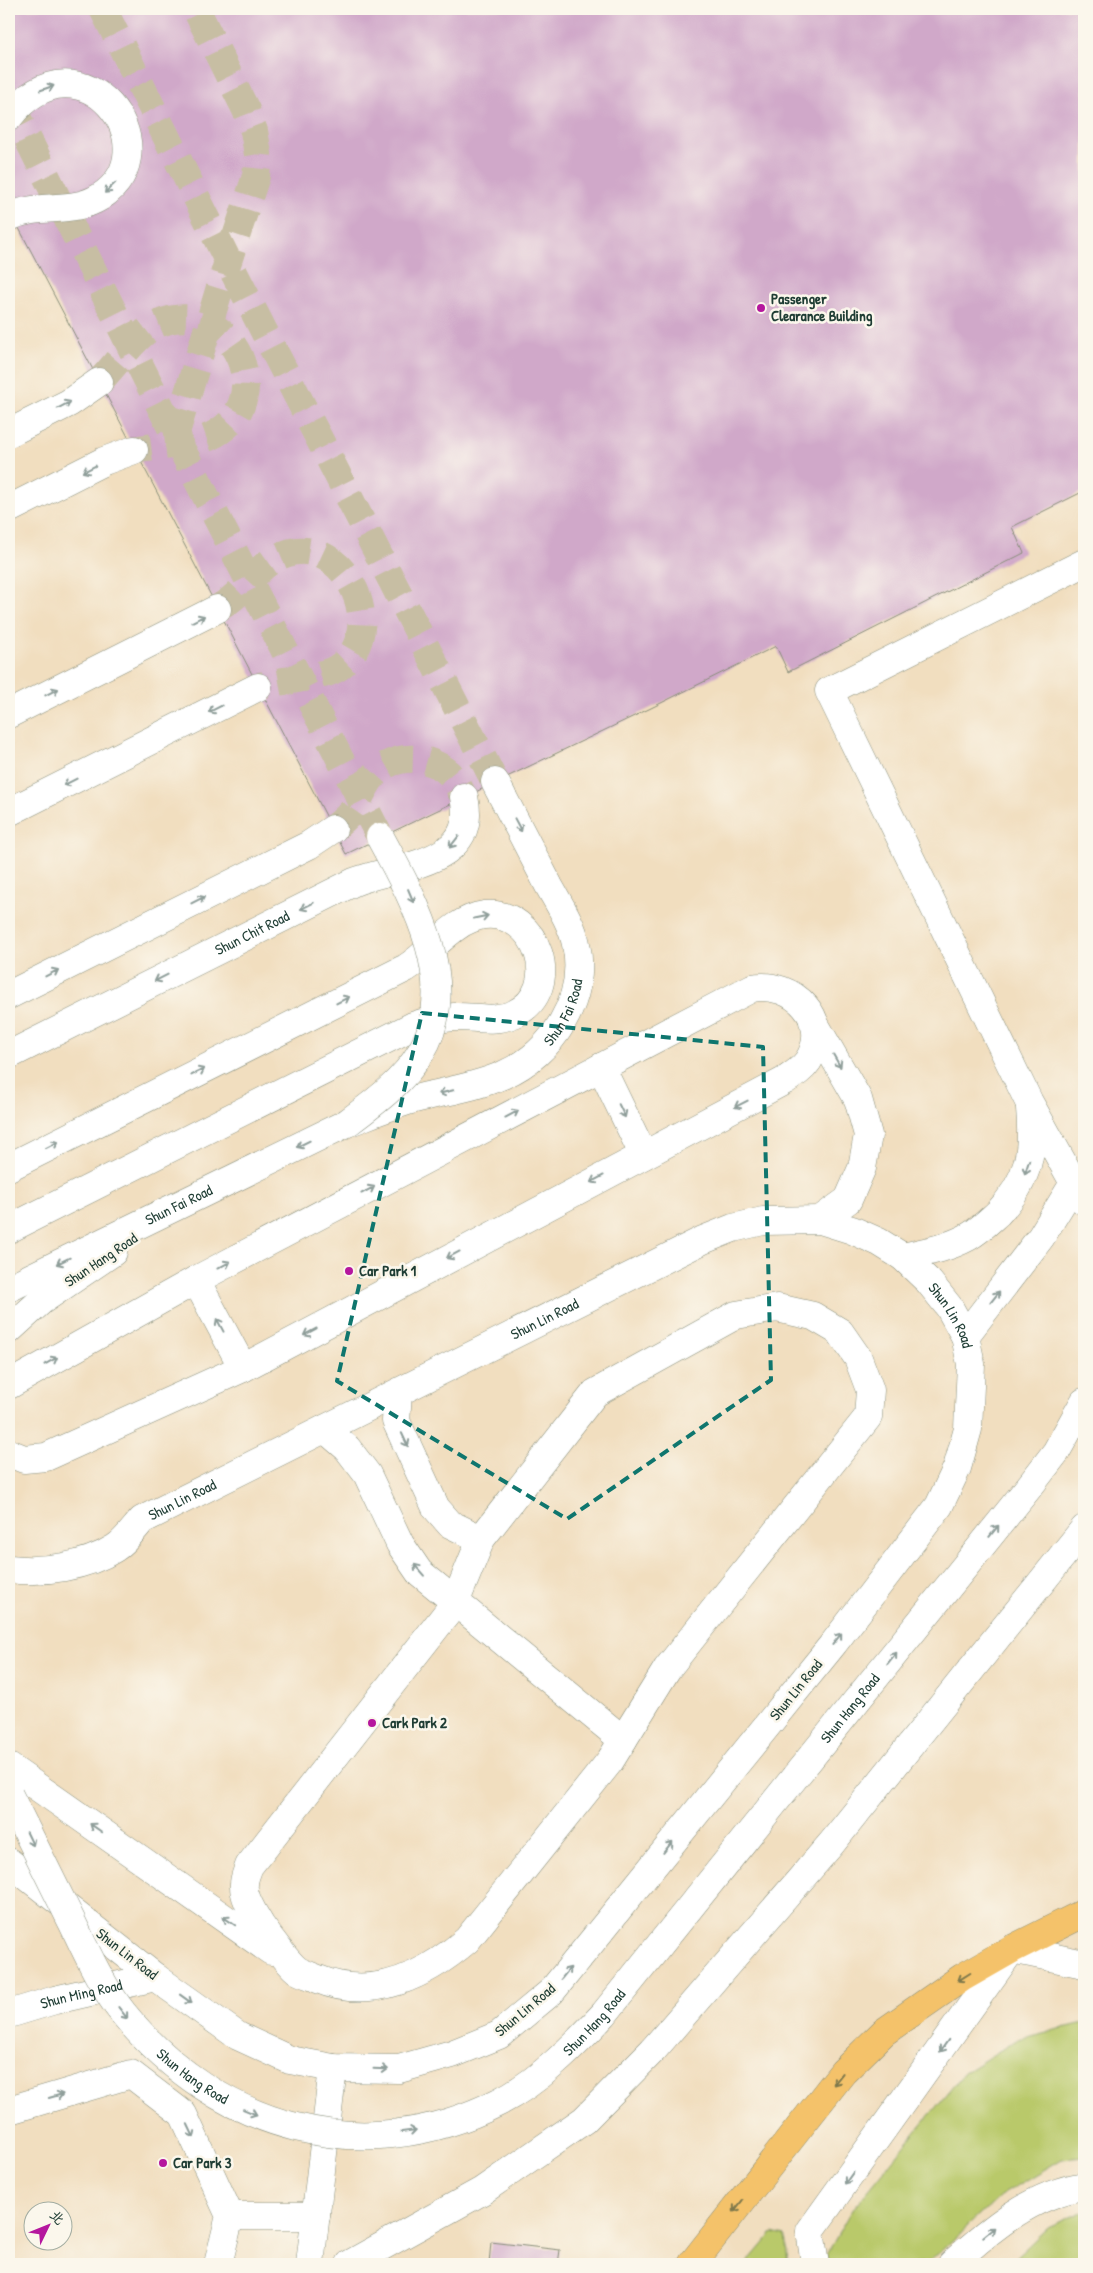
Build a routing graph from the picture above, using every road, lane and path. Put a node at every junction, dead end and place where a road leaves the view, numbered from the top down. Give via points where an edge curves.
1 (9, 117) edge
2 (9, 216) edge
3 (99, 382) tunnel mouth
4 (9, 433) edge
5 (134, 450) tunnel mouth
6 (9, 509) edge
7 (1084, 564) edge
8 (217, 609) tunnel mouth
9 (258, 687) tunnel mouth
10 (9, 714) edge
11 (495, 782) tunnel mouth
12 (464, 797) tunnel mouth
13 (9, 812) edge
14 (333, 830) tunnel mouth
15 (380, 837) tunnel mouth
16 (9, 995) edge
17 (812, 1019) junction
18 (9, 1055) edge
19 (601, 1067) junction
20 (1030, 1102) junction
21 (347, 1123) junction
22 (643, 1154) junction
23 (9, 1167) edge
24 (1079, 1192) edge
25 (197, 1195) junction
26 (820, 1220) junction
27 (9, 1229) edge
28 (903, 1257) junction
29 (196, 1280) junction
30 (9, 1288) edge
31 (9, 1330) edge
32 (965, 1336) junction
33 (243, 1368) junction
34 (9, 1385) edge
35 (398, 1393) junction
36 (1084, 1402) edge
37 (325, 1429) junction
38 (9, 1453) edge
39 (142, 1520) junction
40 (1084, 1529) edge
41 (481, 1539) junction
42 (9, 1548) edge
43 (9, 1568) edge
44 (454, 1603) junction
45 (623, 1740) junction
46 (9, 1767) edge
47 (9, 1795) edge
48 (9, 1862) edge
49 (1084, 1913) edge
50 (1012, 1948) junction
51 (1084, 1964) edge
52 (297, 1970) junction
53 (155, 1977) junction
54 (9, 2014) edge
55 (333, 2068) junction
56 (9, 2110) edge
57 (1084, 2186) edge
58 (230, 2216) junction
59 (316, 2216) junction
60 (711, 2252) edge
61 (218, 2264) edge
62 (310, 2264) edge
63 (350, 2264) edge
64 (692, 2264) edge
65 (815, 2264) edge
66 (952, 2264) edge

1 -> 2 street via 40,90 56,85 74,85 103,98 123,124 127,139 127,156 116,182 102,196 75,207 35,208
4 -> 3 street via 69,403
5 -> 6 street via 104,461
7 - 20 street via 829,691
10 -> 8 street
9 -> 13 street
11 -> 21 street, Shun Fai Road, bridge via 566,917 576,944 576,990 568,1012 557,1032 542,1048 503,1075 477,1085 395,1105
12 -> 18 street, Shun Chit Road via 466,808 462,831 437,858 354,882
16 -> 14 street
15 -> 21 street, Shun Fai Road, bridge via 406,886 434,961 436,992 432,1028 421,1052 380,1099
17 - 19 street via 800,1000 788,992 774,987 752,988
17 -> 22 street via 813,1048 809,1060 798,1072
17 -> 26 street via 858,1099 868,1135 862,1168 848,1200
19 -> 22 street
29 -> 19 street
20 - 24 street
20 -> 28 street via 1032,1134 1029,1164 1020,1186 1008,1202 969,1236 945,1247
21 -> 25 street, Shun Fai Road
22 -> 33 street
23 -> 27 street via 406,968 468,920 483,916 511,920 523,928 539,953 542,965 536,992 514,1014 499,1019 441,1018 413,1026
32 -> 24 street
25 -> 30 street, Shun Fai Road
25 - 31 street, Shun Hang Road via 42,1301
26 - 28 street, Shun Lin Road via 879,1242
26 - 35 street, Shun Lin Road via 763,1221 718,1234
28 - 32 street, Shun Lin Road via 949,1307
33 -> 29 street
34 -> 29 street
55 -> 32 street, Shun Lin Road via 399,2069 452,2054 499,2035 551,1992 834,1644 939,1506 957,1468 968,1429 971,1364
33 - 38 street via 46,1457 24,1459
35 - 37 street, Shun Lin Road
35 -> 41 street via 396,1421 436,1508 450,1524
47 -> 36 street, Shun Hang Road, bridge via 101,1980 122,2012 172,2065 210,2092 266,2119 343,2134 377,2134 434,2126 472,2114 528,2084 579,2041 604,2014 1030,1487 1056,1452
37 - 39 street, Shun Lin Road
44 -> 37 street via 419,1572 400,1544 367,1474 347,1448
39 - 42 street via 62,1549 40,1552
39 - 43 street, Shun Lin Road via 116,1548 95,1557 47,1569
40 - 63 street via 831,1844 653,2050 584,2120 482,2191
41 - 44 street
41 - 45 street via 595,1393 736,1315 777,1308 813,1316 840,1332 858,1358 870,1390 868,1417 667,1669
44 - 45 street
44 - 52 street via 249,1866 243,1886 251,1909
45 - 52 street via 467,1940 443,1960 414,1976 386,1985 358,1988 327,1983
52 -> 46 street
48 - 53 street, Shun Lin Road
49 - 50 highway
50 - 51 street
50 -> 60 highway via 920,2005 877,2039 844,2072
50 -> 65 street via 810,2231
53 - 54 street, Shun Ming Road via 54,2000
53 -> 55 street, Shun Lin Road via 238,2036 290,2060
55 - 59 street
56 -> 58 street via 131,2074 183,2114
66 -> 57 street via 1014,2213 1063,2189
58 - 59 street
58 - 61 street
59 - 62 street
60 - 64 highway

